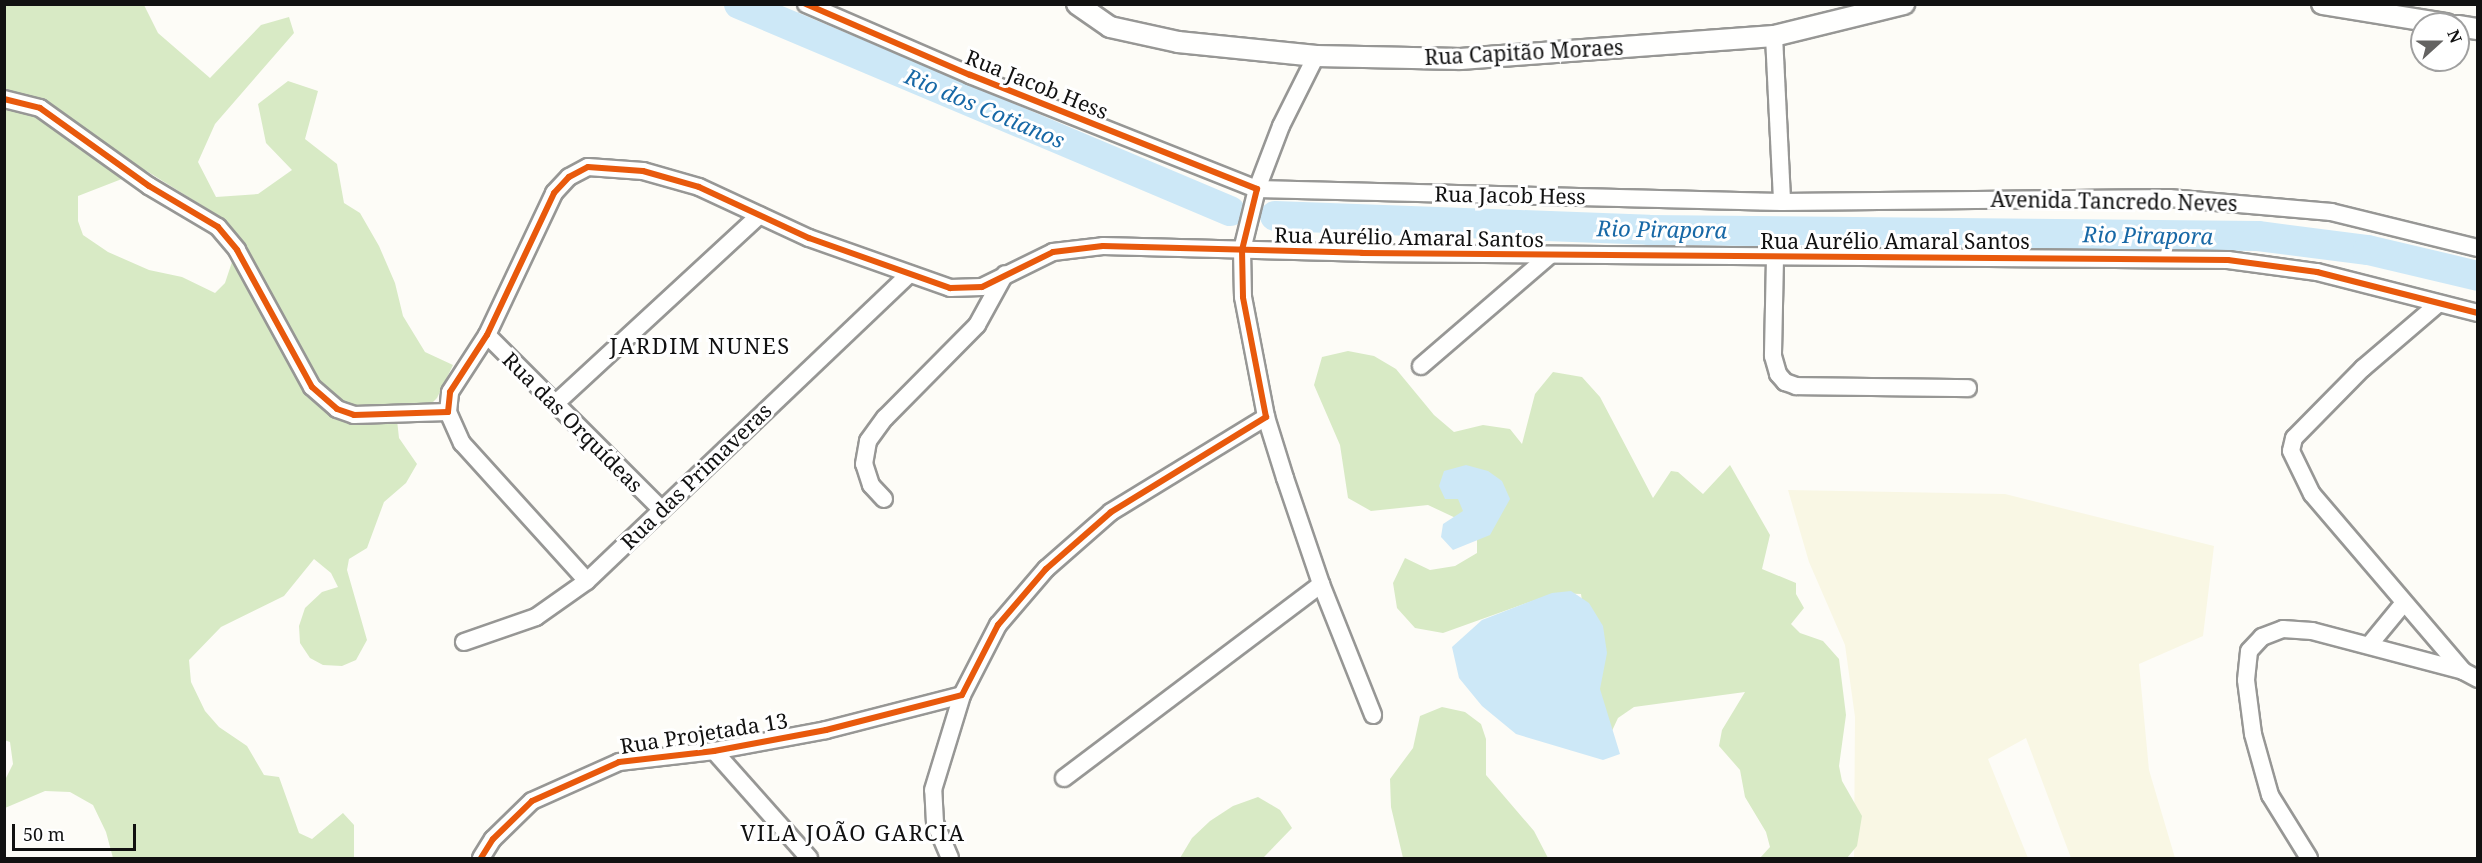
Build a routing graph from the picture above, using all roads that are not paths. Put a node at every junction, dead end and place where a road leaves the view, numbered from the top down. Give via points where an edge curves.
1 (806, 4) edge
2 (1077, 4) edge
3 (1904, 4) edge
4 (2322, 4) edge
5 (1862, 10) edge
6 (2410, 18) edge
7 (1774, 36) junction
8 (1316, 56) junction
9 (4, 99) edge
10 (1257, 189) junction
11 (1782, 202) junction
12 (760, 215) junction
13 (2478, 248) edge
14 (1242, 250) junction
15 (1549, 256) junction
16 (1775, 258) junction
17 (1005, 274) junction
18 (907, 276) junction
19 (2438, 304) junction
20 (2478, 313) edge
21 (487, 335) junction
22 (1421, 366) dead end
23 (1968, 388) dead end
24 (556, 404) junction
25 (448, 412) junction
26 (1266, 417) junction
27 (884, 498) dead end
28 (660, 508) junction
29 (587, 581) junction
30 (1321, 584) junction
31 (2403, 604) junction
32 (464, 642) dead end
33 (2370, 644) junction
34 (2470, 675) edge
35 (962, 695) junction
36 (1373, 715) dead end
37 (714, 751) junction
38 (1064, 778) dead end
39 (481, 858) edge
40 (809, 858) edge
41 (950, 858) edge
42 (2309, 858) edge

1 - 10 street, Rua Jacob Hess via 970,75
2 - 8 street, Rua Capitão Moraes via 1110,27 1178,42
3 - 5 street, Rua Capitão Moraes
4 - 6 street
5 - 7 street, Rua Capitão Moraes
7 - 8 street, Rua Capitão Moraes via 1460,59
7 - 11 street
8 - 10 street via 1281,126
9 - 25 street via 40,108 149,186 218,226 237,250 312,387 337,409 354,415
10 - 11 street, Rua Jacob Hess
10 - 14 street
11 - 13 street, Avenida Tancredo Neves via 2169,198 2250,203 2331,212
12 - 18 street, Rua Aurélio Amaral Santos
12 - 21 street, Rua Aurélio Amaral Santos via 699,188 643,171 588,167 569,177 555,193
12 - 24 street
14 - 15 street, Rua Aurélio Amaral Santos
14 - 17 street, Rua Aurélio Amaral Santos via 1103,246 1053,252
14 - 26 street via 1243,297
15 - 16 street, Rua Aurélio Amaral Santos
15 - 22 street
16 - 19 street, Rua Aurélio Amaral Santos via 2228,260 2317,272
16 - 23 street via 1773,356 1778,375 1785,382 1796,386
17 - 18 street, Rua Aurélio Amaral Santos via 966,289
17 - 27 street via 977,325 885,418 868,441 864,464 871,485
18 - 28 street, Rua das Primaveras
19 - 20 street, Rua Aurélio Amaral Santos
19 - 31 street via 2363,368 2294,438 2291,451 2296,469 2312,494
21 - 24 street, Rua das Orquídeas
21 - 25 street, Rua Aurélio Amaral Santos via 450,392
24 - 28 street, Rua das Orquídeas
25 - 29 street via 462,443
26 - 30 street
26 - 35 street via 1111,512 1046,569 998,625
28 - 29 street, Rua das Primaveras
29 - 32 street, Rua das Primaveras via 536,617
30 - 36 street
30 - 38 street
31 - 33 street
31 - 34 street
33 - 34 street
33 - 42 street via 2283,629 2262,637 2249,651 2246,680 2253,734 2270,795
35 - 37 street, Rua Projetada 13 via 892,716
35 - 41 street via 933,790 935,823
37 - 39 street, Rua Projetada 13 via 619,762 576,778 532,801 493,839
37 - 40 street

